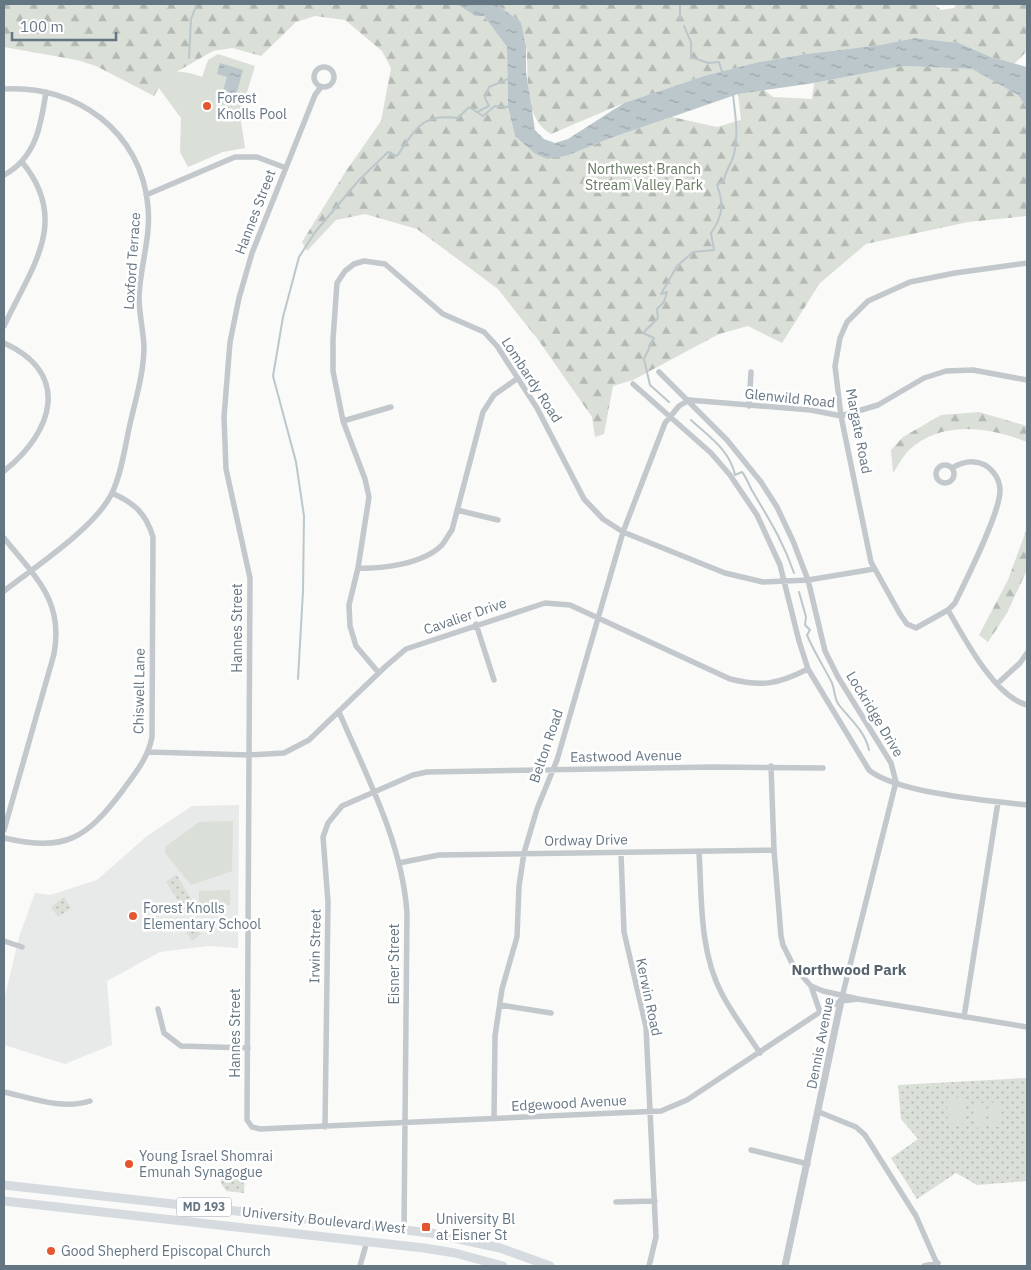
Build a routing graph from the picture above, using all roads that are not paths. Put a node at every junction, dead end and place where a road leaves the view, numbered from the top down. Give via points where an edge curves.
1 (321, 87) dead end
2 (4, 89) edge
3 (46, 92) junction
4 (22, 162) junction
5 (286, 168) junction
6 (4, 175) edge
7 (146, 195) junction
8 (1027, 263) edge
9 (4, 326) edge
10 (4, 343) edge
11 (659, 372) dead end
12 (751, 372) dead end
13 (518, 378) junction
14 (1027, 380) edge
15 (633, 384) dead end
16 (689, 400) junction
17 (749, 406) junction
18 (391, 407) dead end
19 (669, 415) junction
20 (840, 416) junction
21 (343, 421) junction
22 (952, 468) dead end
23 (4, 470) edge
24 (112, 493) junction
25 (457, 510) junction
26 (498, 520) dead end
27 (623, 532) junction
28 (4, 538) edge
29 (358, 568) junction
30 (874, 570) junction
31 (30, 571) junction
32 (808, 580) junction
33 (784, 581) junction
34 (4, 591) edge
35 (948, 610) junction
36 (597, 617) junction
37 (476, 624) junction
38 (1027, 653) edge
39 (808, 669) junction
40 (379, 673) junction
41 (494, 680) dead end
42 (997, 684) junction
43 (1027, 705) edge
44 (339, 712) junction
45 (149, 752) junction
46 (249, 755) junction
47 (771, 766) junction
48 (823, 768) dead end
49 (553, 770) junction
50 (896, 782) junction
51 (373, 792) junction
52 (998, 802) junction
53 (1027, 805) edge
54 (4, 830) edge
55 (4, 838) edge
56 (774, 850) junction
57 (699, 851) junction
58 (621, 853) junction
59 (524, 854) junction
60 (399, 863) junction
61 (4, 941) edge
62 (22, 946) dead end
63 (811, 986) junction
64 (842, 998) junction
65 (500, 1005) junction
66 (158, 1009) dead end
67 (820, 1012) junction
68 (552, 1013) dead end
69 (964, 1016) junction
70 (1027, 1027) edge
71 (248, 1048) junction
72 (760, 1052) junction
73 (4, 1092) edge
74 (90, 1101) dead end
75 (651, 1112) junction
76 (819, 1112) junction
77 (494, 1119) junction
78 (406, 1122) junction
79 (252, 1127) joint
80 (325, 1127) junction
81 (751, 1150) dead end
82 (808, 1164) junction
83 (4, 1185) edge
84 (106, 1196) junction
85 (4, 1201) edge
86 (655, 1201) junction
87 (616, 1202) dead end
88 (105, 1212) junction
89 (404, 1229) junction
90 (367, 1241) junction
91 (399, 1245) junction
92 (938, 1265) edge
93 (360, 1266) edge
94 (503, 1266) edge
95 (550, 1266) edge
96 (649, 1266) edge
97 (785, 1266) edge
98 (924, 1266) edge

1 - 5 street, Hannes Street
2 - 3 street, Loxford Terrace
3 - 4 street via 37,139
3 - 7 street, Loxford Terrace via 81,104 112,127 135,160
4 - 6 street
4 - 9 street via 40,186 45,201 44,242
5 - 7 street via 258,157 235,157
5 - 46 street, Hannes Street via 238,298 230,342 224,417 226,469 250,578
7 - 24 street, Loxford Terrace via 148,230 139,297 143,368
8 - 20 street, Margate Road via 910,282 868,301 847,322 836,354
10 - 23 street via 28,356 41,371 48,406 38,435 28,450
11 - 16 street, Lockridge Drive
12 - 17 street
13 - 21 street, Lombardy Road via 484,332 443,314 385,264 364,261 345,271 337,283 333,371
13 - 25 street via 494,395 483,412
13 - 27 street, Lombardy Road via 545,421 584,499 603,519
14 - 20 street, Glenwild Road via 973,370 946,371 924,378 878,405
15 - 19 street
16 - 17 street, Glenwild Road
16 - 19 street
16 - 32 street, Lockridge Drive via 761,482 793,541
17 - 20 street, Glenwild Road via 811,410
18 - 21 street
19 - 27 street, Belton Road
19 - 33 street via 710,453 743,493 773,547
20 - 30 street, Margate Road
21 - 29 street, Lombardy Road via 366,480 369,497
22 - 35 street via 961,462 986,466 996,477 1000,493 969,572 955,603
24 - 31 street, Loxford Terrace via 89,523
24 - 45 street, Chiswell Lane via 143,512 153,537 152,737
25 - 26 street
25 - 29 street via 452,530 436,550 388,568
27 - 33 street, Lombardy Road via 725,573 763,582
27 - 36 street, Belton Road
28 - 31 street
29 - 40 street, Lombardy Road via 349,605 350,626 356,646
30 - 32 street, Lombardy Road
30 - 35 street, Margate Road via 907,624 916,628
31 - 34 street, Loxford Terrace
31 - 54 street via 50,599 58,633
32 - 33 street, Lombardy Road
32 - 50 street, Lockridge Drive via 825,651 891,763
33 - 39 street
35 - 42 street
36 - 37 street, Cavalier Drive via 570,604 554,602
36 - 39 street, Cavalier Drive via 730,679 772,684
36 - 49 street, Belton Road
37 - 40 street, Cavalier Drive via 406,649
37 - 41 street
38 - 42 street
39 - 50 street via 870,770 878,777
40 - 44 street, Cavalier Drive
42 - 43 street via 1010,697
44 - 46 street, Cavalier Drive via 299,747 276,755
44 - 51 street, Eisner Street
45 - 46 street, Cavalier Drive
45 - 55 street, Chiswell Lane via 106,812 87,830 52,844 30,844
46 - 71 street, Hannes Street
47 - 48 street, Eastwood Avenue
47 - 49 street, Eastwood Avenue
47 - 56 street
49 - 51 street, Eastwood Avenue via 427,772
49 - 59 street, Belton Road
50 - 52 street
50 - 64 street, Dennis Avenue
51 - 60 street, Eisner Street
51 - 80 street, Irwin Street via 342,806 332,816 323,837 328,902
52 - 53 street
52 - 69 street
56 - 57 street, Ordway Drive
56 - 63 street via 783,945 794,968
57 - 58 street, Ordway Drive
57 - 72 street via 708,960 722,994
58 - 59 street, Ordway Drive
58 - 75 street, Kerwin Road via 624,932 646,1027
59 - 60 street, Ordway Drive via 439,855
59 - 65 street, Belton Road via 517,937
60 - 78 street, Eisner Street via 407,913
61 - 62 street
63 - 64 street
63 - 67 street
64 - 67 street, Edgewood Avenue
64 - 69 street, Edgewood Avenue
64 - 76 street, Dennis Avenue
65 - 68 street
65 - 77 street, Belton Road via 495,1036
66 - 71 street via 164,1032 181,1046
67 - 72 street, Edgewood Avenue
69 - 70 street, Edgewood Avenue
71 - 79 street, Hannes Street via 247,1120
72 - 75 street, Edgewood Avenue via 688,1100
73 - 74 street via 61,1105
75 - 77 street, Edgewood Avenue
75 - 86 street, Kerwin Road
76 - 82 street, Dennis Avenue
76 - 92 street via 856,1127 865,1135 916,1216
77 - 78 street, Edgewood Avenue
78 - 80 street, Edgewood Avenue
78 - 89 street, Eisner Street
79 - 80 street, Edgewood Avenue
81 - 82 street
82 - 97 street, Dennis Avenue
83 - 84 main road, University Boulevard West / MD 193
84 - 88 main road
84 - 89 main road, University Boulevard West / MD 193
85 - 88 main road, University Boulevard West / MD 193
86 - 87 street
86 - 96 street, Kerwin Road via 656,1237
88 - 90 main road, University Boulevard West / MD 193
89 - 91 main road
89 - 95 main road, University Boulevard West / MD 193 via 484,1244
90 - 91 main road, University Boulevard West / MD 193
90 - 93 street
91 - 94 main road, University Boulevard West / MD 193 via 455,1253
92 - 98 street

